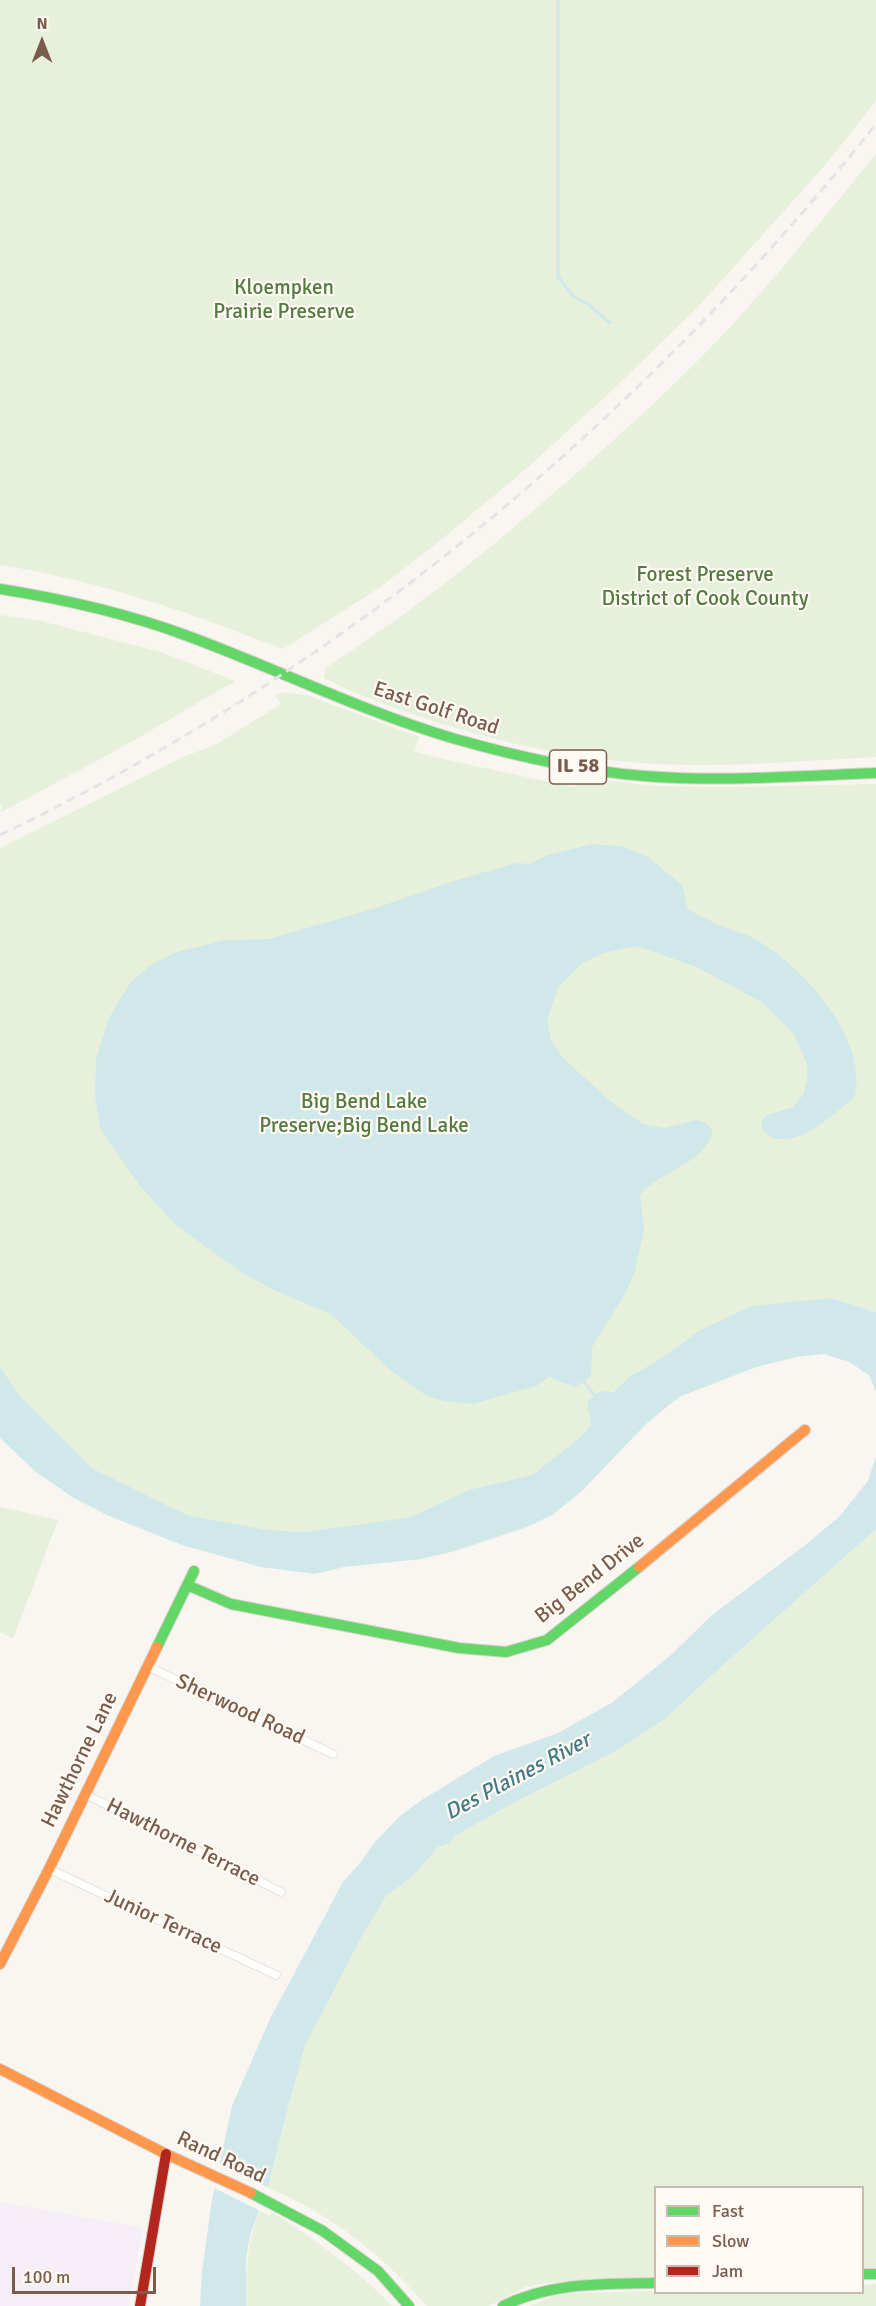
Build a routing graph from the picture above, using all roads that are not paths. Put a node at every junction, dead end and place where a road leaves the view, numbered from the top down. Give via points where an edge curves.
1 (0, 589) edge
2 (876, 773) edge
3 (805, 1431) dead end
4 (194, 1571) dead end
5 (187, 1585) junction
6 (147, 1666) junction
7 (333, 1754) dead end
8 (85, 1794) junction
9 (49, 1869) junction
10 (282, 1892) dead end
11 (0, 1964) edge
12 (276, 1975) dead end
13 (0, 2069) edge
14 (166, 2154) junction
15 (654, 2283) edge
16 (140, 2306) edge
17 (409, 2306) edge
18 (503, 2306) edge

1 - 2 street, East Golf Road / IL 58 via 82,604 131,618 185,635 405,723 551,762 644,776 726,779
3 - 5 street, Big Bend Drive via 547,1640 506,1652 459,1648 231,1604
4 - 5 street, Hawthorne Lane
5 - 6 street, Hawthorne Lane
6 - 7 street, Sherwood Road
6 - 8 street, Hawthorne Lane
8 - 9 street, Hawthorne Lane
8 - 10 street, Hawthorne Terrace
9 - 11 street, Hawthorne Lane
9 - 12 street, Junior Terrace
13 - 14 street, Rand Road
14 - 16 street
14 - 17 street, Rand Road via 273,2203 323,2231 378,2271
15 - 18 street via 553,2287

